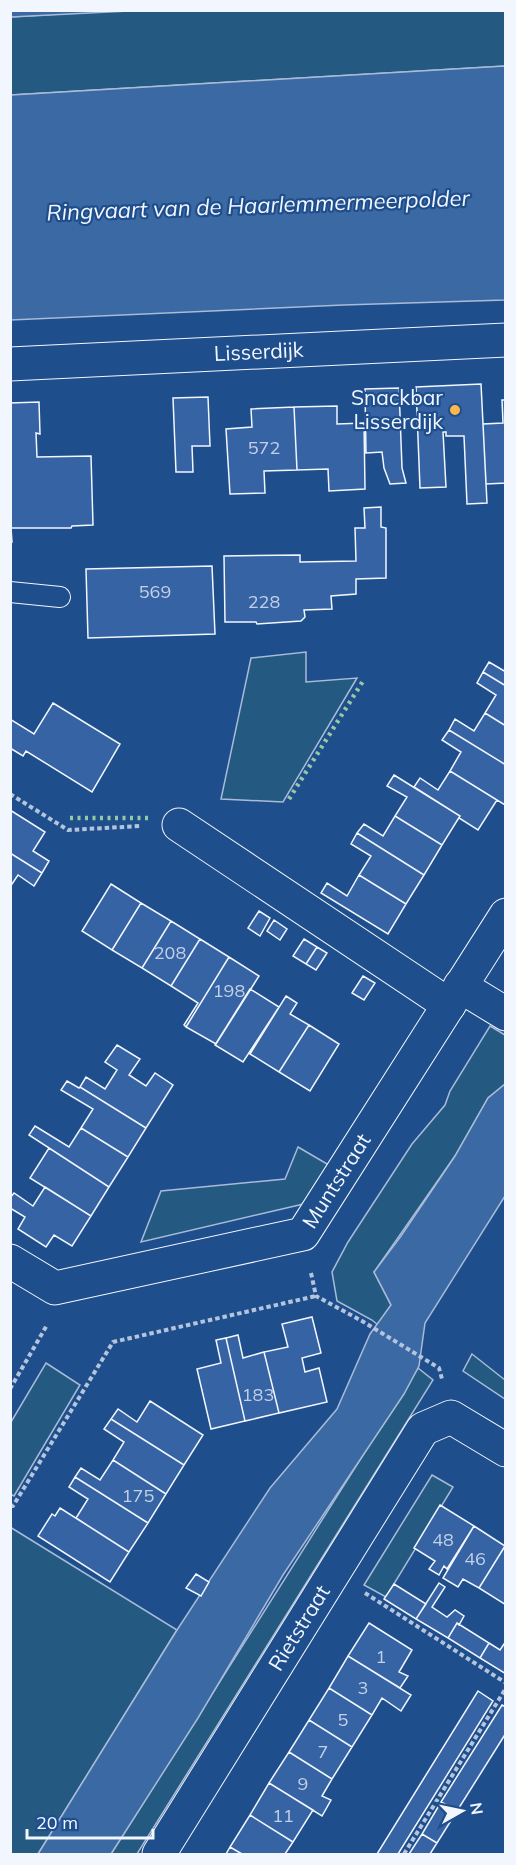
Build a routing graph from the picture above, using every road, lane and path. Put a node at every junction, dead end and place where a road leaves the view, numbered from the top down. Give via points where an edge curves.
1 (506, 340) edge
2 (10, 363) edge
3 (10, 592) edge
4 (60, 597) dead end
5 (10, 794) edge
6 (179, 825) joint
7 (506, 915) edge
8 (454, 996) junction
9 (506, 1014) edge
10 (10, 1261) edge
11 (55, 1288) junction
12 (439, 1368) dead end
13 (10, 1389) edge
14 (506, 1450) edge
15 (10, 1505) edge
16 (334, 1573) junction
17 (506, 1683) edge
18 (506, 1688) edge
19 (159, 1854) edge
20 (404, 1854) edge

1 - 2 street, Lisserdijk
3 - 4 lane
5 - 6 path via 68,830
6 - 8 street
7 - 8 street, Muntstraat
8 - 9 street
8 - 11 street, Muntstraat via 303,1234
10 - 11 street
11 - 13 path via 51,1318
12 - 15 path via 316,1296 113,1342 13,1506
14 - 16 street, Rietstraat via 451,1417 423,1429
16 - 17 path
16 - 19 street, Rietstraat
18 - 20 path

